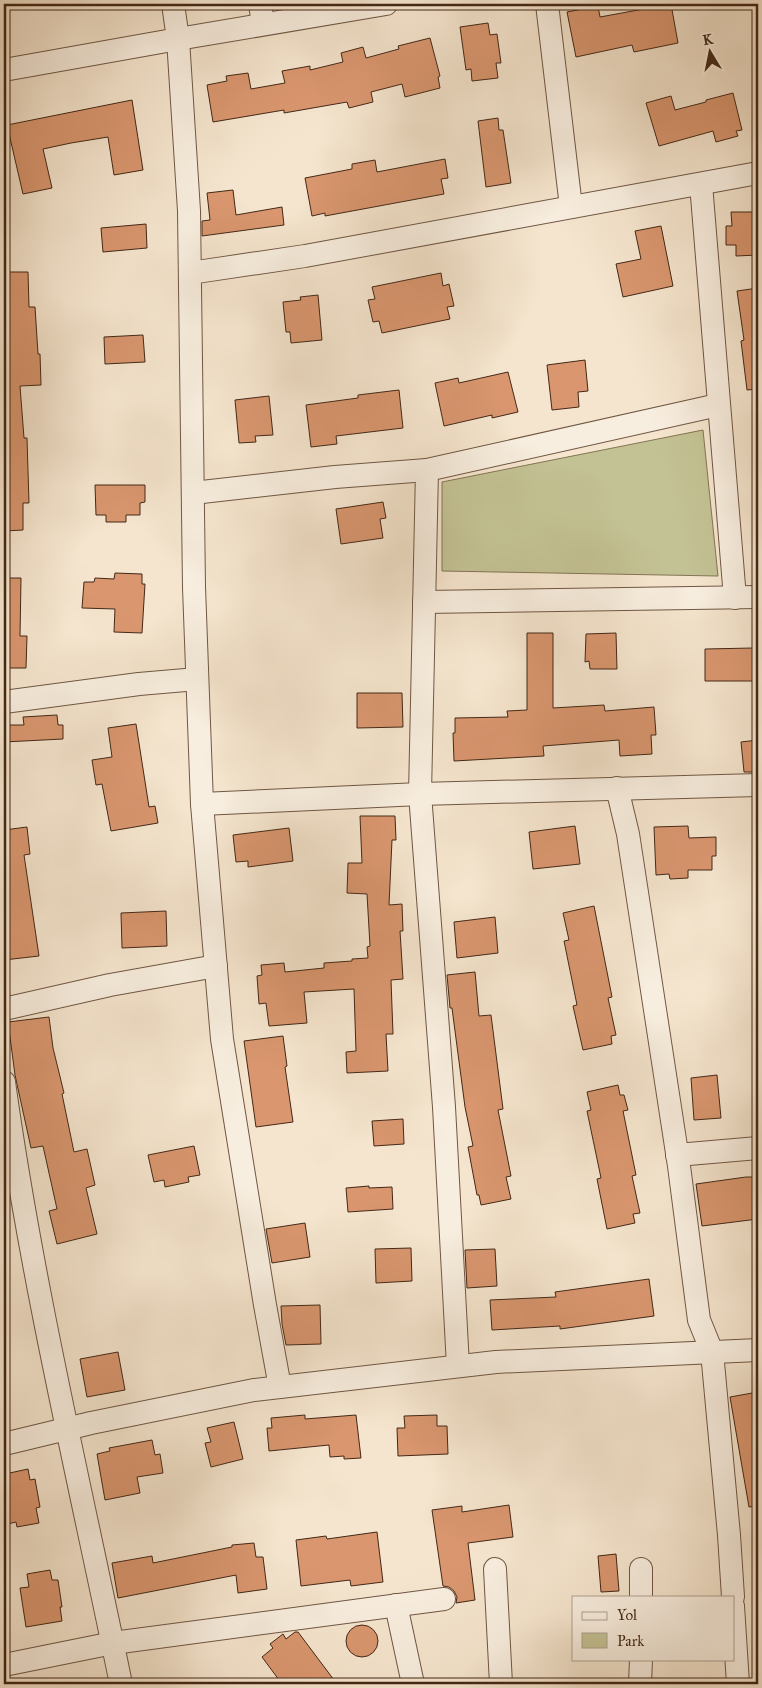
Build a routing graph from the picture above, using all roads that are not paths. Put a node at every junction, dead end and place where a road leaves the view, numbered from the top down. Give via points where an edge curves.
1 (173, 4) edge
2 (386, 4) edge
3 (547, 4) edge
4 (262, 14) edge
5 (178, 39) junction
6 (4, 70) edge
7 (758, 174) edge
8 (701, 184) junction
9 (571, 207) junction
10 (190, 273) junction
11 (718, 404) junction
12 (427, 470) junction
13 (193, 493) junction
14 (758, 597) edge
15 (735, 598) junction
16 (424, 602) junction
17 (197, 679) junction
18 (4, 702) edge
19 (758, 785) edge
20 (617, 788) junction
21 (420, 794) junction
22 (202, 804) junction
23 (216, 966) junction
24 (4, 1009) edge
25 (4, 1082) edge
26 (758, 1148) edge
27 (678, 1155) junction
28 (758, 1350) edge
29 (712, 1352) junction
30 (458, 1366) junction
31 (280, 1387) junction
32 (66, 1428) junction
33 (4, 1444) edge
34 (495, 1569) dead end
35 (641, 1569) dead end
36 (641, 1596) edge
37 (733, 1596) edge
38 (444, 1599) dead end
39 (396, 1605) junction
40 (734, 1622) edge
41 (113, 1643) junction
42 (641, 1660) edge
43 (4, 1665) edge
44 (121, 1684) edge
45 (412, 1684) edge
46 (501, 1684) edge
47 (640, 1684) edge
48 (738, 1684) edge

1 - 5 street
2 - 4 street
3 - 9 street
4 - 5 street
5 - 6 street
5 - 10 street
7 - 8 street
8 - 9 street
8 - 11 street
9 - 10 street via 305,256
10 - 13 street
11 - 12 street
11 - 15 street
12 - 13 street
12 - 16 street
13 - 17 street
14 - 15 street
15 - 16 street
16 - 21 street
17 - 18 street
17 - 22 street
19 - 20 street
20 - 21 street
20 - 27 street via 628,834
21 - 22 street
21 - 30 street via 444,1106
22 - 23 street
23 - 24 street
23 - 31 street via 222,1040
25 - 32 street via 15,1164
26 - 27 street
27 - 29 street via 699,1320
28 - 29 street
29 - 30 street
29 - 37 street
30 - 31 street
31 - 32 street
32 - 33 street
32 - 41 street
34 - 46 street
35 - 36 street
38 - 39 street
39 - 41 street
39 - 45 street
40 - 48 street
41 - 43 street
41 - 44 street
42 - 47 street

